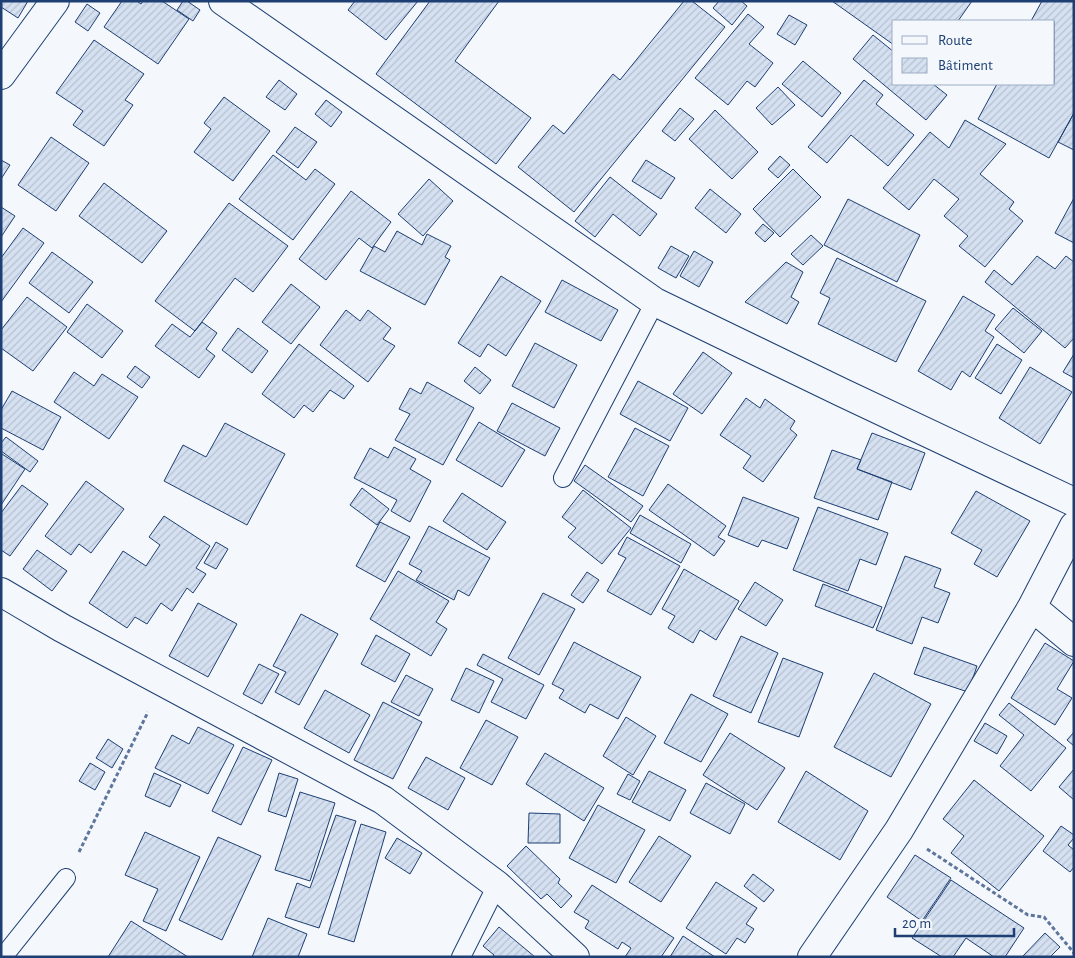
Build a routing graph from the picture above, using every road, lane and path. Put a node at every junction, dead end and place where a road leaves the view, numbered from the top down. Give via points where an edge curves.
1 (56, 1) edge
2 (223, 1) edge
3 (1, 75) edge
4 (655, 302) junction
5 (563, 478) dead end
6 (1074, 502) edge
7 (1074, 526) edge
8 (1, 592) edge
9 (1032, 607) junction
10 (1074, 642) edge
11 (163, 682) junction
12 (899, 830) junction
13 (66, 878) joint
14 (497, 885) junction
15 (1074, 953) edge
16 (3, 957) edge
17 (461, 957) edge
18 (575, 957) edge
19 (812, 957) edge

1 - 3 street
2 - 4 street
4 - 5 lane
4 - 6 street
7 - 9 street
8 - 11 street
9 - 10 street
9 - 12 street
11 - 13 path
11 - 14 street via 383,800
12 - 15 path via 1028,915 1044,917
12 - 19 street
13 - 16 lane
14 - 17 lane
14 - 18 street

